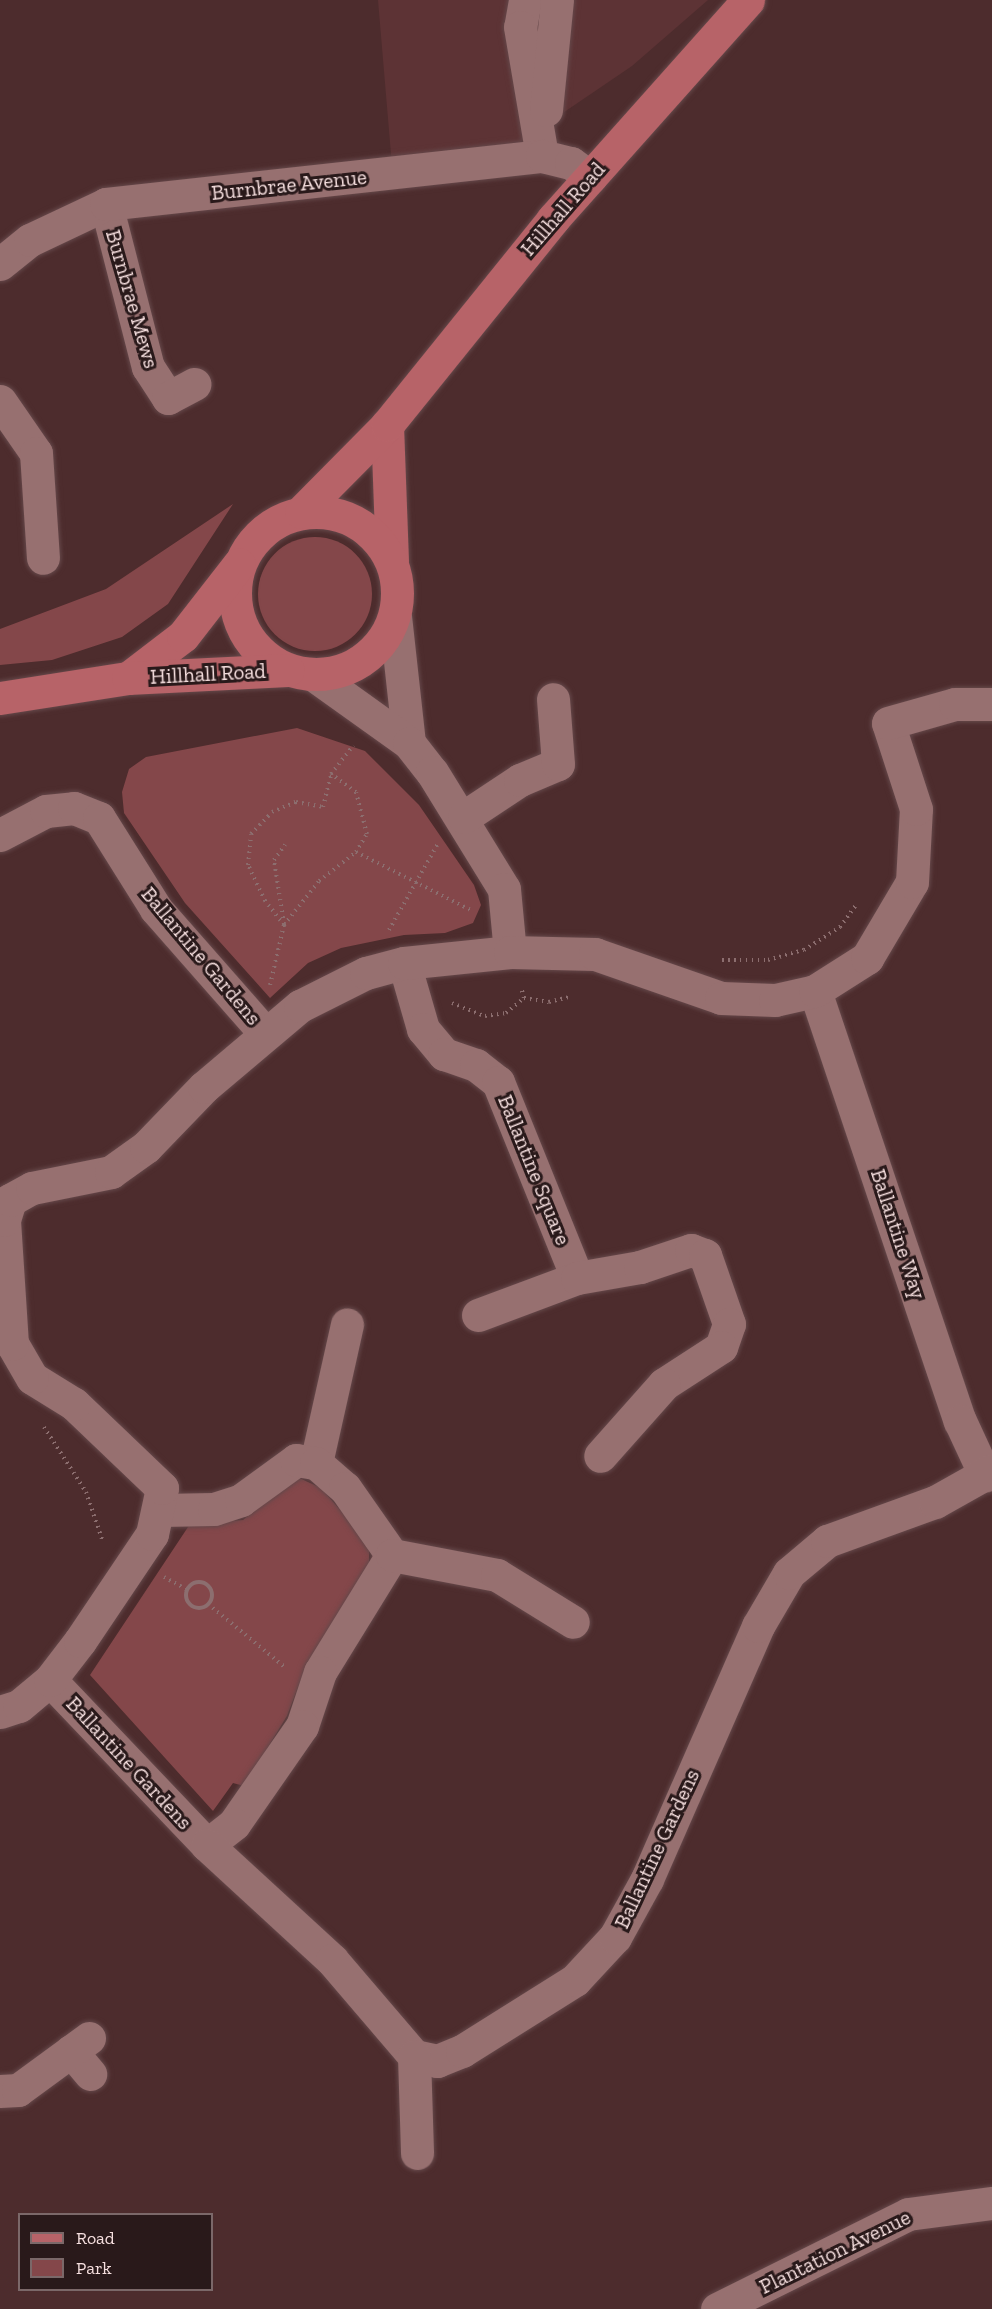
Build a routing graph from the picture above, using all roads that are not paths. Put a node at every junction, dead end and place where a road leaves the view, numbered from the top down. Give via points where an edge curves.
1 (525, 0) edge
2 (556, 0) edge
3 (748, 0) edge
4 (542, 156) junction
5 (590, 177) junction
6 (106, 204) junction
7 (0, 264) edge
8 (194, 384) dead end
9 (0, 401) edge
10 (387, 425) junction
11 (301, 512) junction
12 (42, 558) dead end
13 (392, 561) junction
14 (240, 562) junction
15 (395, 616) junction
16 (301, 673) junction
17 (128, 678) junction
18 (0, 698) edge
19 (553, 699) dead end
20 (992, 704) edge
21 (409, 743) junction
22 (464, 818) junction
23 (0, 835) edge
24 (509, 941) junction
25 (404, 963) junction
26 (815, 992) junction
27 (257, 1024) junction
28 (577, 1278) junction
29 (4, 1303) edge
30 (478, 1315) dead end
31 (347, 1324) dead end
32 (600, 1456) dead end
33 (316, 1463) junction
34 (988, 1472) edge
35 (161, 1510) junction
36 (392, 1555) junction
37 (573, 1622) dead end
38 (50, 1680) junction
39 (0, 1712) edge
40 (207, 1845) junction
41 (83, 2054) dead end
42 (414, 2056) junction
43 (0, 2091) edge
44 (417, 2153) dead end
45 (992, 2204) edge
46 (717, 2309) edge

1 - 4 street via 520,27
2 - 4 street
3 - 5 main road, Hillhall Road
4 - 5 street, Burnbrae Avenue via 571,163
4 - 6 street, Burnbrae Avenue
5 - 10 main road, Hillhall Road
6 - 7 street, Burnbrae Avenue via 30,240
6 - 8 street, Burnbrae Mews via 148,367 168,398
9 - 12 street via 36,453
10 - 11 main road, Hillhall Road
10 - 13 main road
11 - 13 main road via 328,512 354,520 376,537
11 - 14 main road via 268,528
13 - 15 main road via 398,588
14 - 16 main road via 234,589 237,616 249,640
14 - 17 main road, Hillhall Road via 183,636
15 - 16 main road via 382,641 362,661
15 - 21 street
16 - 17 main road, Hillhall Road
16 - 21 street
17 - 18 main road, Hillhall Road
19 - 22 street via 558,764 520,780
20 - 26 street via 955,704 888,723 916,809 912,882 867,958
21 - 22 street
22 - 24 street via 504,889
23 - 27 street, Ballantine Gardens via 46,811 74,808 99,818 156,909
24 - 25 street, Ballantine Gardens
24 - 26 street, Ballantine Gardens via 595,954 722,998 775,1000
25 - 27 street, Ballantine Gardens via 366,973
25 - 28 street, Ballantine Square via 423,1029 444,1054 476,1065 498,1082
26 - 34 street, Ballantine Way via 960,1421
27 - 29 street, Ballantine Gardens via 146,1147 111,1172 32,1188 10,1200 4,1220
28 - 30 street
28 - 32 street via 640,1267 691,1250 705,1255 729,1324 721,1347 664,1384
29 - 35 street, Ballantine Gardens via 12,1344 32,1378 74,1404 139,1464 162,1488
31 - 33 street
33 - 35 street via 296,1461 241,1500 214,1509
33 - 36 street via 345,1488
34 - 42 street, Ballantine Gardens via 935,1502 827,1541 789,1573 758,1626 647,1879 615,1937 574,1980 462,2051 437,2061
35 - 38 street, Ballantine Gardens via 152,1534
36 - 37 street via 497,1575
36 - 40 street, Ballantine Gardens via 320,1672 302,1726 234,1824
38 - 39 street, Ballantine Gardens via 19,1706
38 - 40 street, Ballantine Gardens
40 - 42 street, Ballantine Gardens via 332,1960
41 - 43 street via 18,2090
42 - 44 street
45 - 46 street, Plantation Avenue via 909,2214

